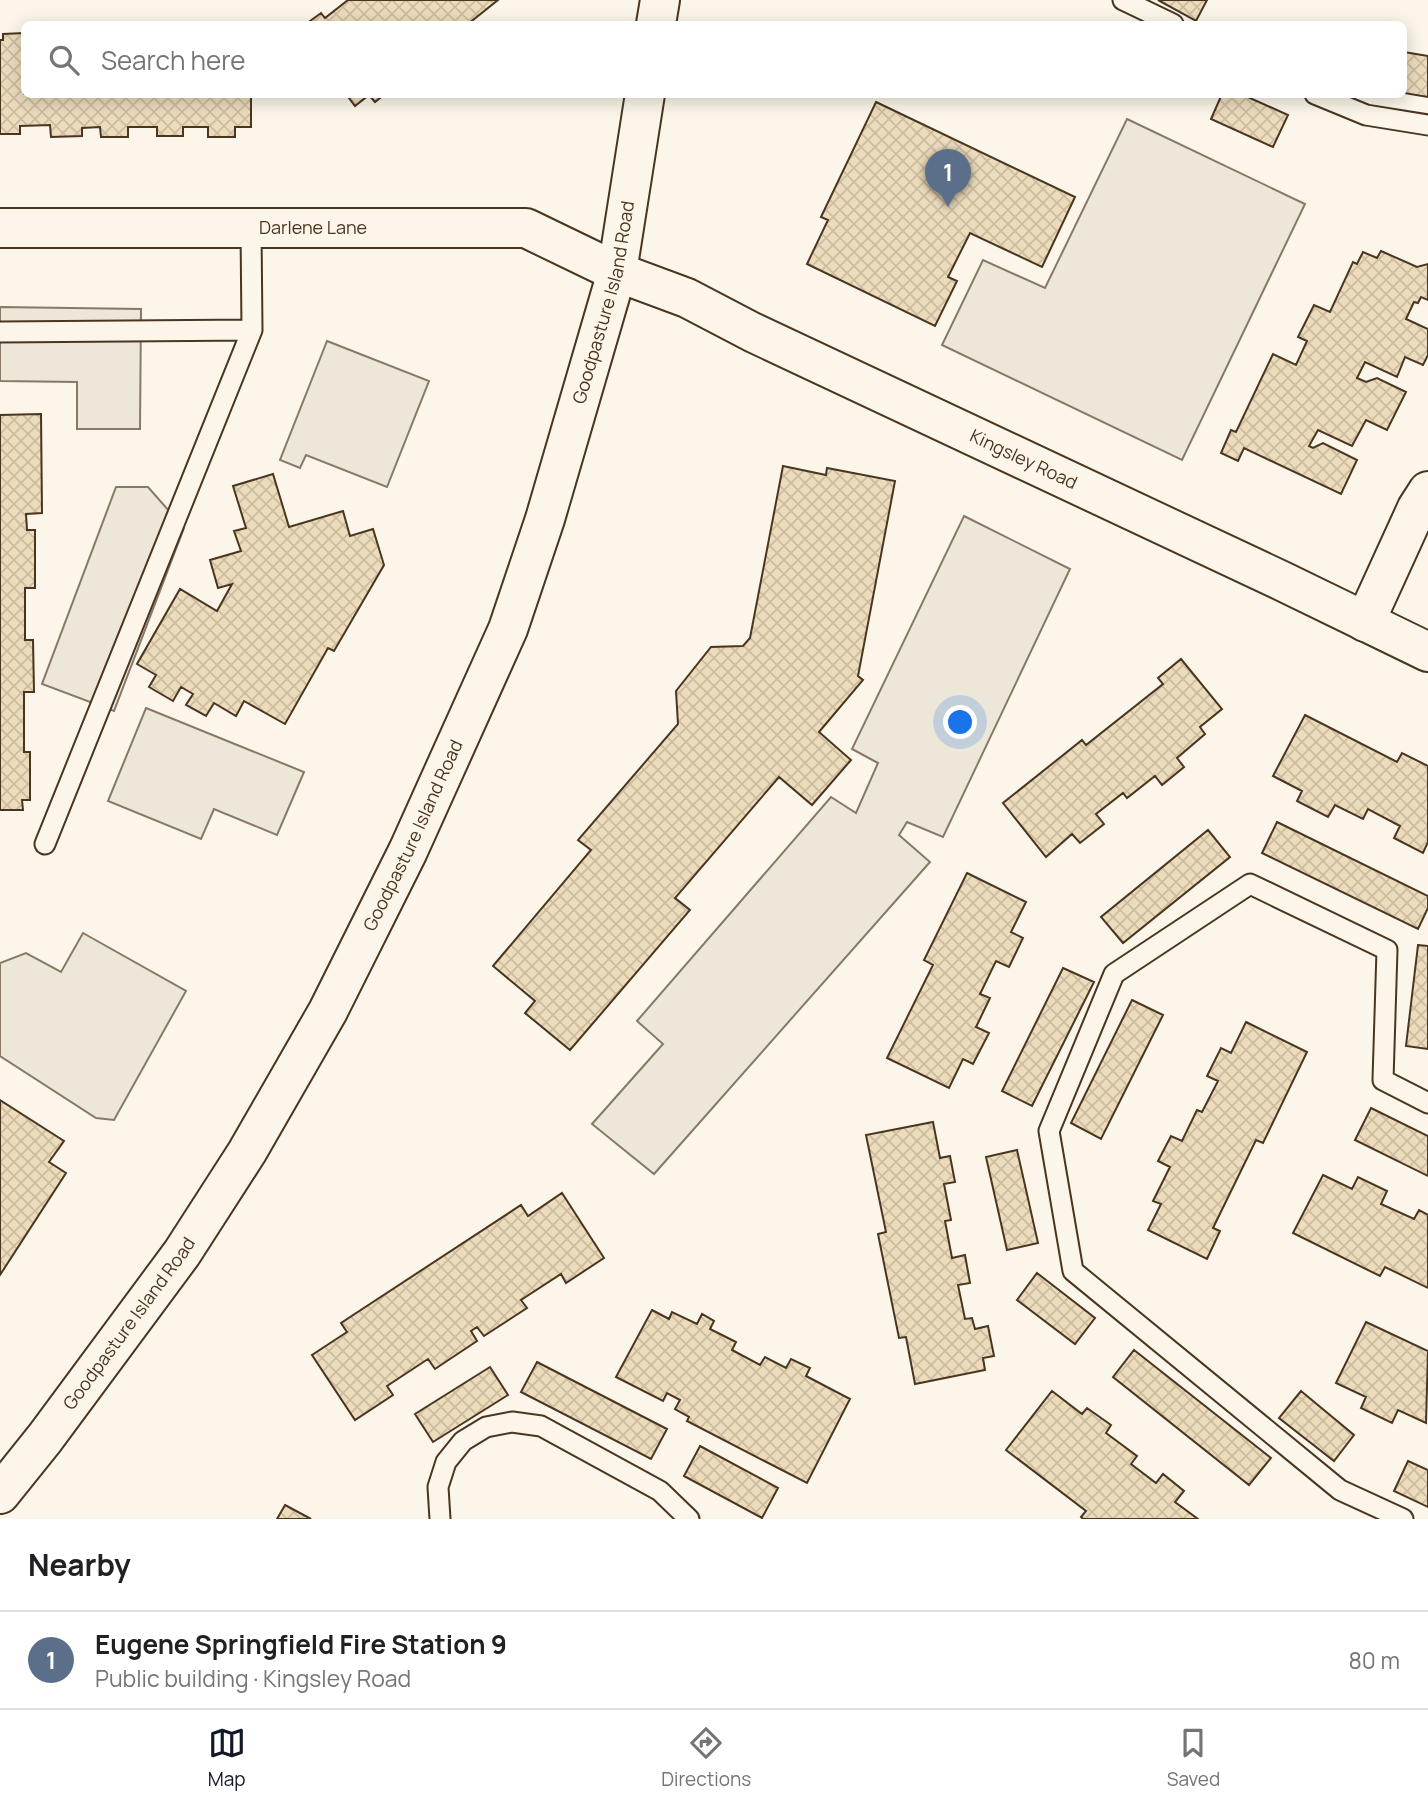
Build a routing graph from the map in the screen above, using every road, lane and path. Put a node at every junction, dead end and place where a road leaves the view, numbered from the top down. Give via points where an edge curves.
1 (660, 0) edge
2 (1123, 0) edge
3 (656, 21) edge
4 (1167, 21) edge
5 (644, 98) edge
6 (1325, 98) edge
7 (1428, 125) edge
8 (0, 228) edge
9 (251, 228) junction
10 (617, 272) junction
11 (252, 330) junction
12 (0, 332) edge
13 (1428, 491) edge
14 (1364, 622) junction
15 (1428, 652) edge
16 (45, 844) dead end
17 (1428, 1103) edge
18 (0, 1494) edge
19 (440, 1519) edge
20 (689, 1519) edge
21 (1403, 1519) edge

1 - 3 street
2 - 4 lane
5 - 10 street, Goodpasture Island Road
6 - 7 lane via 1366,115
8 - 9 street, Darlene Lane
9 - 10 street, Darlene Lane via 526,228
9 - 11 lane
10 - 14 street, Kingsley Road via 687,298
10 - 18 street, Goodpasture Island Road via 508,629 408,851 328,1011 182,1253
11 - 12 lane
11 - 16 lane
13 - 14 street
14 - 15 street, Kingsley Road
17 - 21 lane via 1383,1080 1387,950 1251,884 1114,974 1049,1131 1073,1271 1340,1490
19 - 20 lane via 438,1487 446,1462 463,1441 486,1427 512,1422 541,1426 660,1492

